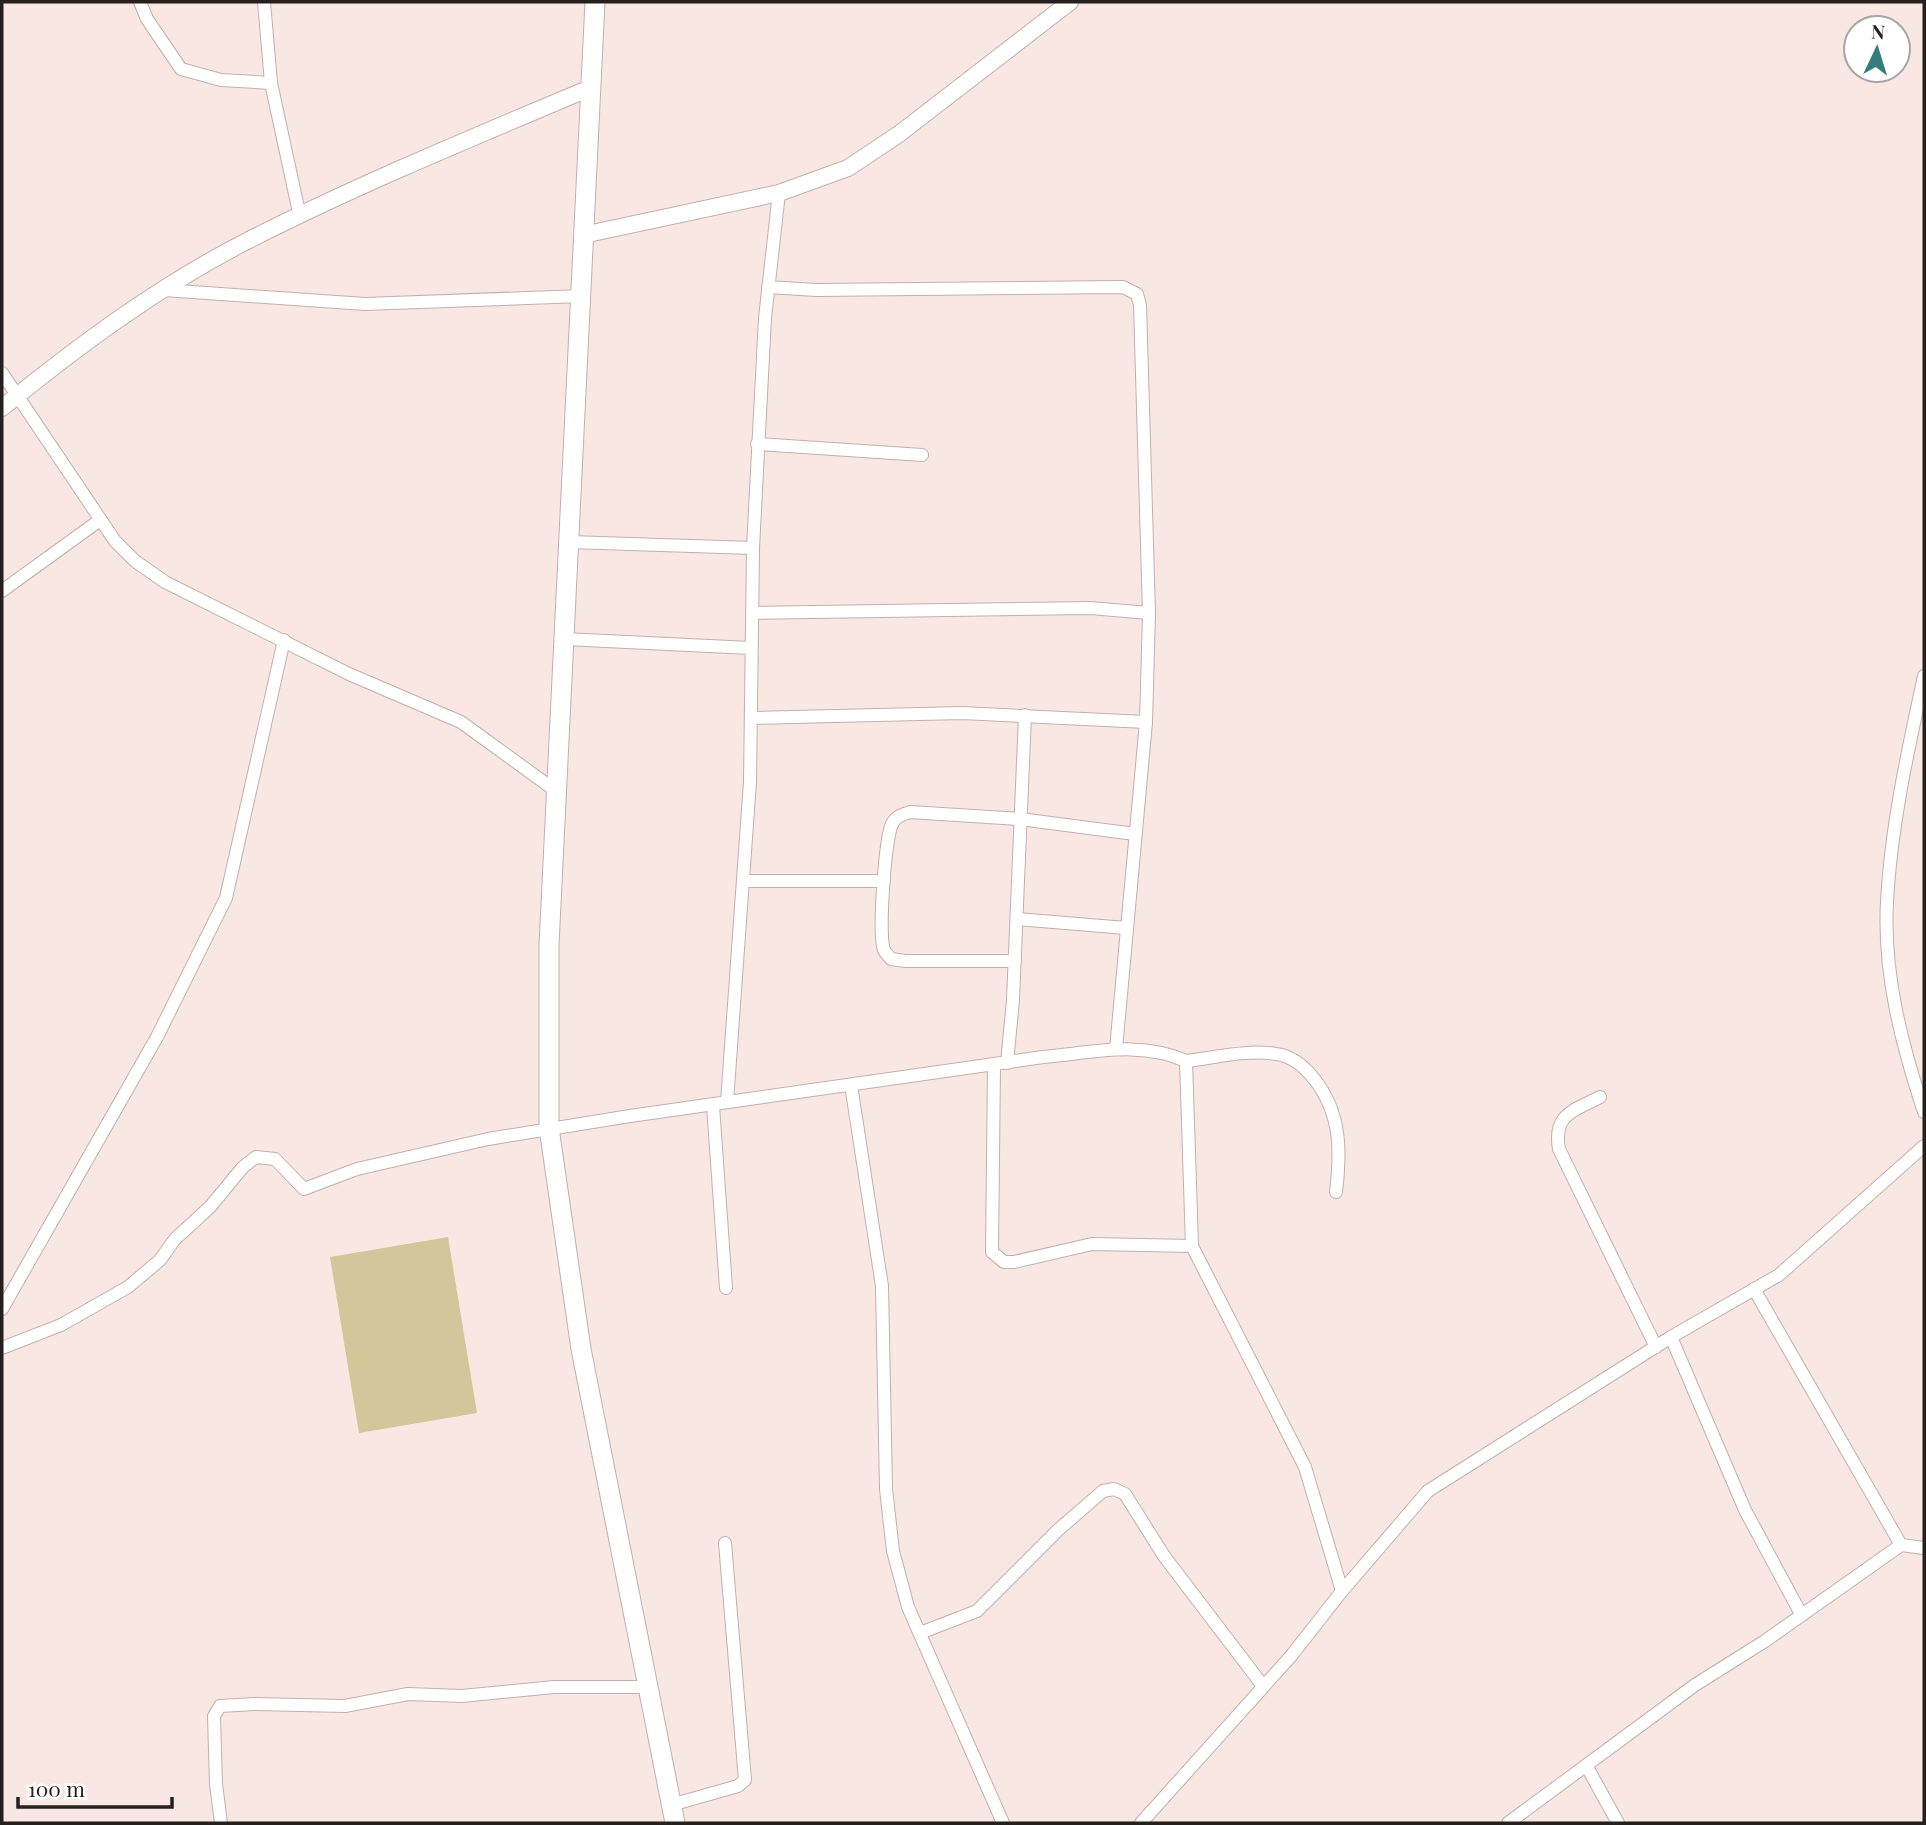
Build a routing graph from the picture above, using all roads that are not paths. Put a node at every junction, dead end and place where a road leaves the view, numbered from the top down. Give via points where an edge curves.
1 (140, 2) edge
2 (264, 2) edge
3 (595, 2) edge
4 (1070, 2) edge
5 (271, 83) junction
6 (590, 88) junction
7 (779, 193) junction
8 (300, 217) junction
9 (583, 235) junction
10 (768, 287) junction
11 (164, 290) junction
12 (581, 296) junction
13 (2, 373) edge
14 (18, 395) junction
15 (2, 408) edge
16 (757, 444) junction
17 (922, 454) dead end
18 (100, 520) junction
19 (569, 542) junction
20 (753, 548) junction
21 (2, 591) edge
22 (753, 613) junction
23 (1149, 613) junction
24 (565, 639) junction
25 (284, 640) junction
26 (750, 648) junction
27 (1924, 676) edge
28 (1025, 716) junction
29 (752, 718) junction
30 (1146, 722) junction
31 (556, 791) junction
32 (1020, 819) junction
33 (1135, 834) junction
34 (745, 881) junction
35 (884, 881) junction
36 (1017, 919) junction
37 (1126, 928) junction
38 (1015, 961) junction
39 (1116, 1049) junction
40 (1186, 1061) junction
41 (1007, 1063) junction
42 (994, 1065) junction
43 (851, 1085) junction
44 (1600, 1097) dead end
45 (727, 1102) junction
46 (713, 1106) junction
47 (1924, 1112) edge
48 (549, 1128) junction
49 (1924, 1146) edge
50 (1336, 1192) dead end
51 (1192, 1246) junction
52 (726, 1288) dead end
53 (1754, 1289) junction
54 (2, 1309) edge
55 (1671, 1337) junction
56 (1656, 1347) junction
57 (2, 1348) edge
58 (725, 1543) dead end
59 (1900, 1545) junction
60 (1924, 1548) edge
61 (1342, 1591) junction
62 (1801, 1614) junction
63 (920, 1633) junction
64 (648, 1686) junction
65 (1263, 1686) junction
66 (1587, 1767) junction
67 (673, 1814) edge
68 (221, 1823) edge
69 (1003, 1823) edge
70 (1141, 1823) edge
71 (1508, 1823) edge
72 (1618, 1823) edge

1 - 5 street via 181,69 221,80
2 - 5 street
3 - 6 main road
4 - 7 street via 874,153 848,168
5 - 8 street
6 - 8 street
6 - 9 main road
7 - 9 street
7 - 10 street
8 - 11 street via 248,240
9 - 12 main road
10 - 16 street
10 - 23 street via 1123,287 1137,294
11 - 12 street via 365,304
11 - 14 street via 66,356
12 - 19 main road
13 - 14 street
14 - 15 street
14 - 18 street
16 - 17 street
16 - 20 street
18 - 21 street
18 - 25 street via 135,561 165,582
19 - 20 street
19 - 24 main road
20 - 22 street
22 - 23 street via 1090,608
22 - 26 street
23 - 30 street
24 - 26 street
24 - 31 main road
25 - 31 street via 349,674 461,722
25 - 54 street via 221,908 157,1037
26 - 29 street
27 - 47 street via 1902,781 1887,904 1891,985 1905,1054
28 - 29 street via 911,712
28 - 30 street
28 - 32 street
29 - 34 street
30 - 33 street
31 - 48 main road via 547,1005
32 - 33 street
32 - 35 street via 910,812 898,816 891,826
32 - 36 street
33 - 37 street
34 - 35 street
34 - 45 street
35 - 38 street via 884,950 891,959
36 - 37 street
36 - 38 street
37 - 39 street
38 - 41 street
39 - 40 street via 1160,1051
39 - 41 street
40 - 50 street via 1276,1054 1306,1069 1336,1117
40 - 51 street
41 - 42 street
42 - 43 street
42 - 51 street via 992,1252 996,1258 1014,1262 1092,1244
43 - 45 street
43 - 63 street via 882,1286 886,1489 893,1551
44 - 56 street via 1563,1116 1556,1132 1559,1149
45 - 46 street
46 - 48 street
46 - 52 street
48 - 57 street via 357,1169 304,1189 275,1159 256,1157 160,1260 128,1287 61,1325
48 - 64 main road via 569,1285
49 - 53 street via 1779,1275
51 - 61 street via 1305,1467
53 - 55 street
53 - 59 street
55 - 56 street
55 - 62 street via 1745,1510
56 - 61 street via 1428,1491
58 - 67 street via 746,1780
59 - 60 street
59 - 62 street
61 - 65 street
62 - 66 street via 1695,1685
63 - 65 street via 977,1611 1058,1530 1103,1491 1114,1489 1125,1494 1164,1556
63 - 69 street
64 - 67 main road
64 - 68 street via 554,1687 462,1696 408,1694 345,1706 220,1706 214,1716
65 - 70 street
66 - 71 street
66 - 72 street

